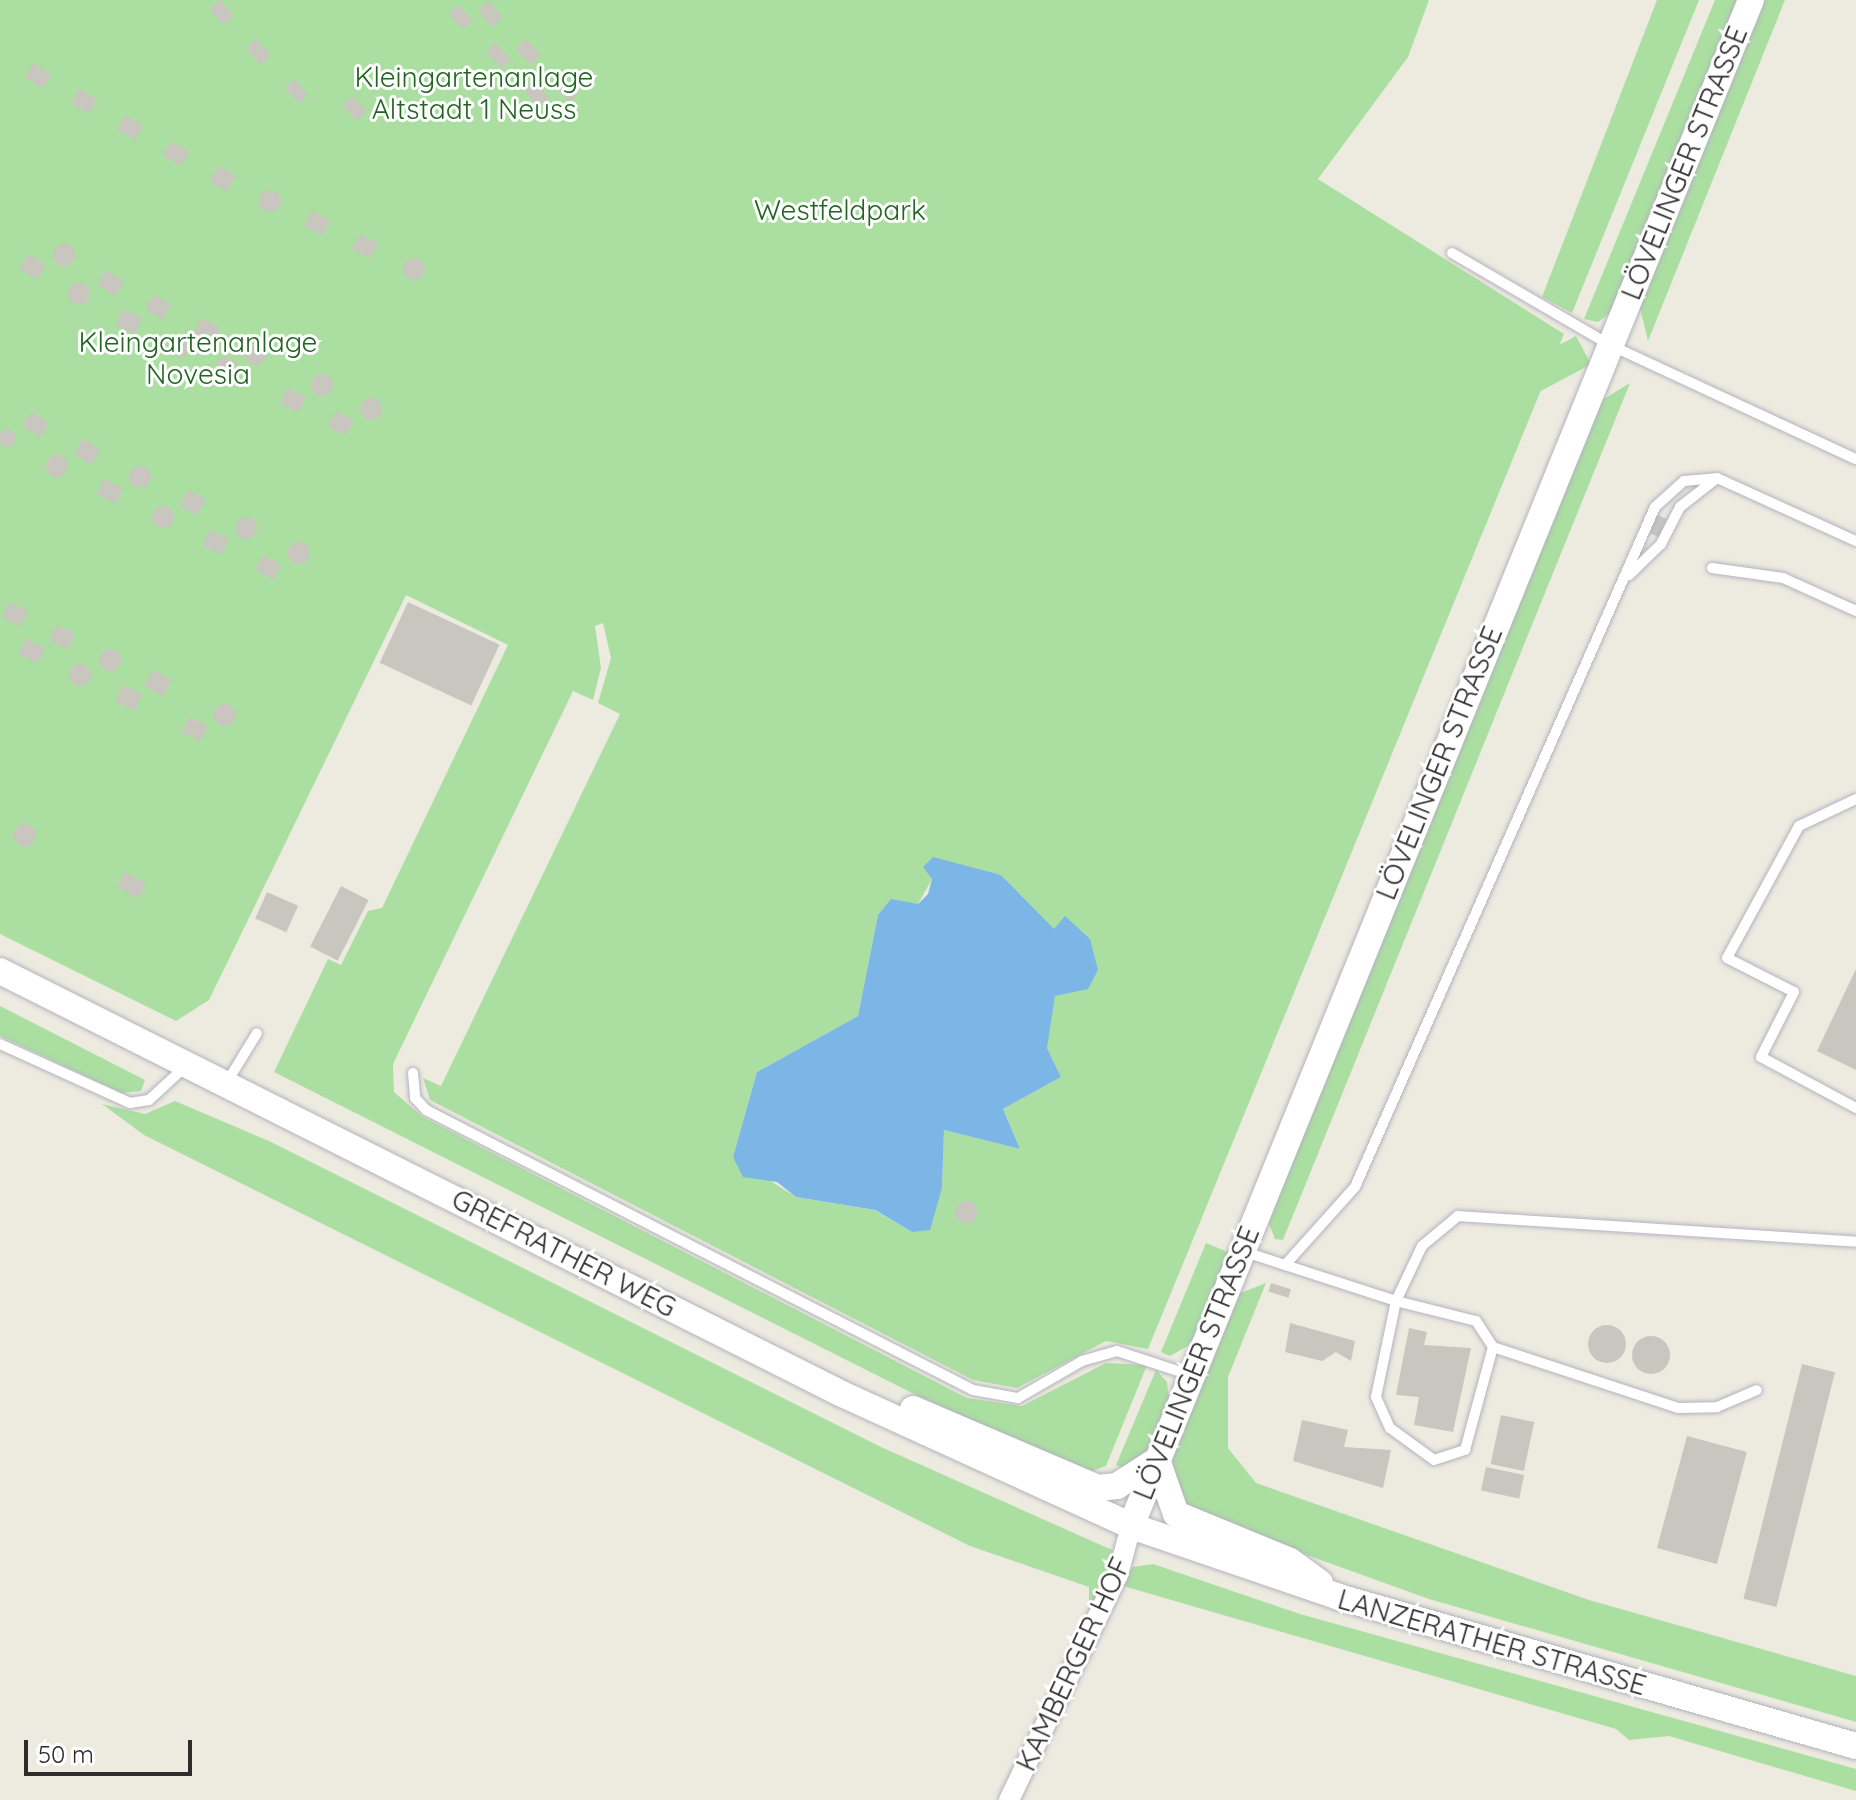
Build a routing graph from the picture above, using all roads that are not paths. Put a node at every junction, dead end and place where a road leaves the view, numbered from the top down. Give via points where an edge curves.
1 (1751, 0) edge
2 (1452, 253) dead end
3 (1610, 345) junction
4 (1856, 459) edge
5 (1717, 478) junction
6 (1856, 541) edge
7 (1712, 568) dead end
8 (1629, 575) junction
9 (1856, 611) edge
10 (1856, 799) edge
11 (0, 971) edge
12 (257, 1033) dead end
13 (0, 1044) edge
14 (187, 1064) junction
15 (413, 1073) dead end
16 (227, 1084) junction
17 (1856, 1108) edge
18 (1856, 1242) edge
19 (1240, 1250) junction
20 (1285, 1265) junction
21 (1396, 1301) junction
22 (1493, 1347) junction
23 (1190, 1375) junction
24 (1757, 1390) dead end
25 (842, 1394) junction
26 (1157, 1460) junction
27 (1131, 1526) junction
28 (1339, 1597) junction
29 (1856, 1746) edge
30 (1009, 1800) edge

1 - 3 main road, LÖVELINGER STRASSE
2 - 3 lane
3 - 4 lane
3 - 19 main road, LÖVELINGER STRASSE
5 - 6 lane
5 - 8 lane via 1680,507 1661,544
5 - 8 lane via 1669,491 1655,507
7 - 9 lane via 1783,578
8 - 20 lane via 1355,1187
10 - 17 lane via 1799,826 1727,958 1794,992 1761,1057
11 - 14 main road, GREFRATHER WEG
12 - 16 lane
13 - 14 lane via 130,1103 149,1100
14 - 16 main road, GREFRATHER WEG
15 - 23 lane via 415,1098 426,1110 973,1390 1018,1398 1082,1361 1117,1351
16 - 25 main road, GREFRATHER WEG
18 - 21 lane via 1458,1216 1422,1246
19 - 20 lane
19 - 23 main road, LÖVELINGER STRASSE
20 - 21 lane
21 - 22 lane via 1476,1321
21 - 22 lane via 1376,1397 1380,1414 1434,1460 1465,1450
22 - 24 lane via 1678,1408 1717,1407
23 - 26 main road, LÖVELINGER STRASSE
25 - 26 main road via 873,1390 1098,1488 1117,1486
25 - 27 main road, GREFRATHER WEG
26 - 27 main road, LÖVELINGER STRASSE
26 - 28 main road via 1176,1514 1290,1561
27 - 28 main road, LANZERATHER STRASSE
27 - 30 street, KAMBERGER HOF via 1118,1575
28 - 29 main road, LANZERATHER STRASSE

